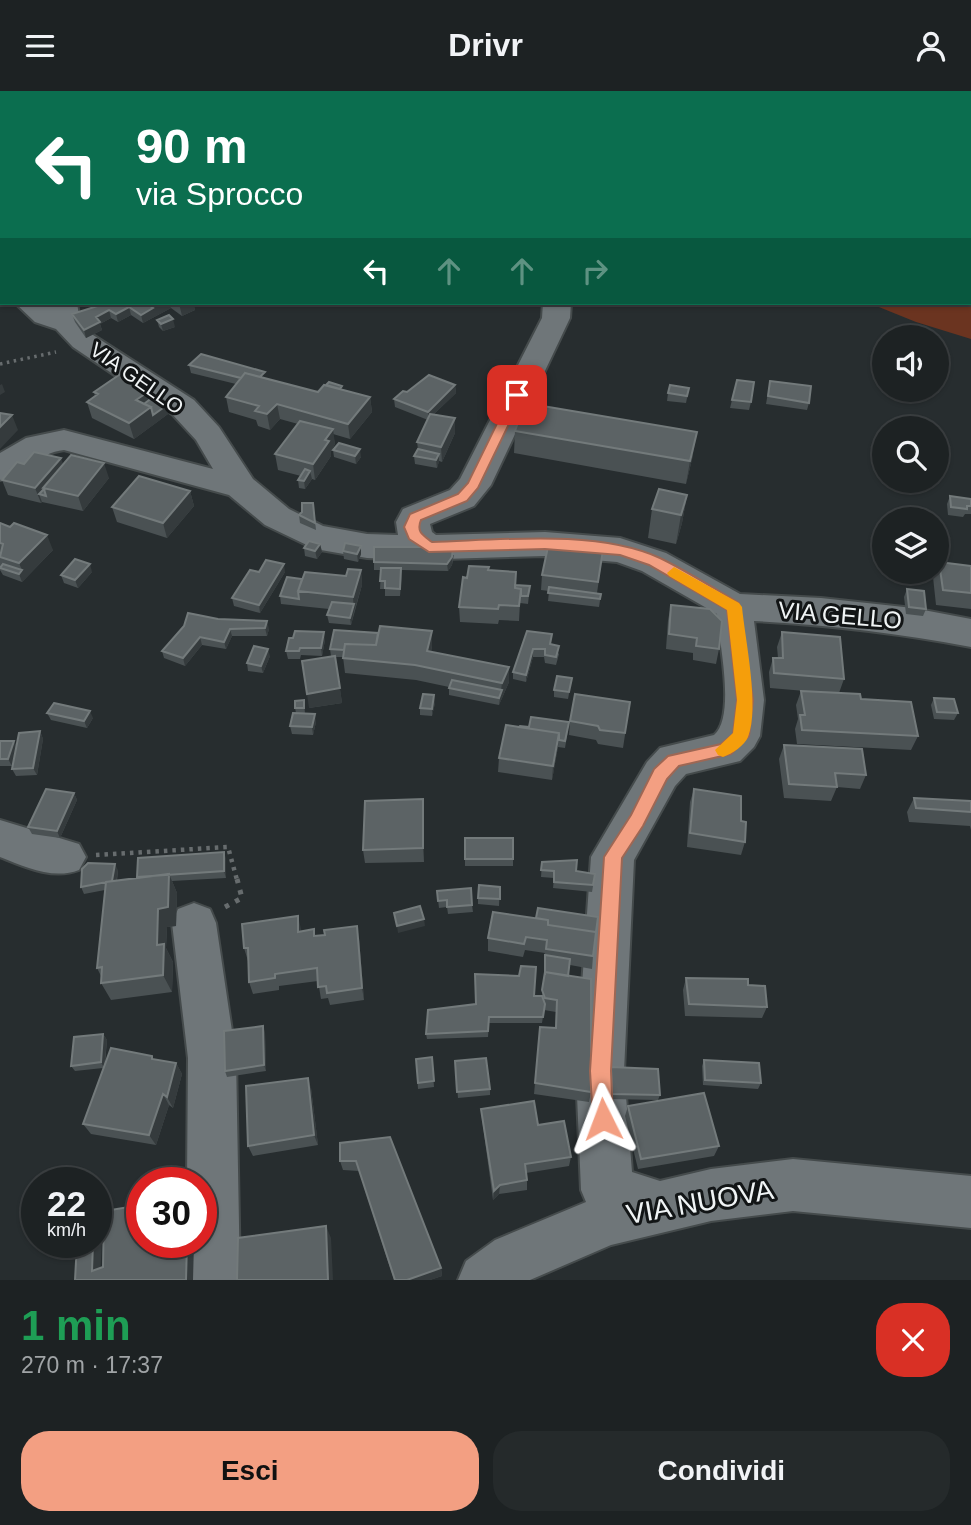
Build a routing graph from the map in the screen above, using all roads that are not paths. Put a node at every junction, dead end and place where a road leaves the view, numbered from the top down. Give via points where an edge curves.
1 (32, 305) edge
2 (557, 305) edge
3 (71, 322) edge
4 (0, 469) edge
5 (241, 487) junction
6 (429, 547) junction
7 (734, 607) junction
8 (971, 633) edge
9 (0, 838) edge
10 (64, 857) road end
11 (194, 923) road end
12 (971, 1202) edge
13 (659, 1207) junction
14 (213, 1280) edge
15 (485, 1280) edge

1 - 3 street, VIA GELLO via 46,316
2 - 6 street via 556,318 474,485 463,498 415,517 414,535
3 - 5 street, VIA GELLO via 183,407 208,434
4 - 5 street, VIA GELLO via 46,441 64,440
5 - 6 street, VIA GELLO via 277,517 315,537
6 - 7 street, VIA GELLO via 545,544 620,550 654,562
7 - 8 street, VIA GELLO via 821,611
7 - 13 street via 745,700 740,736 726,750 674,761 660,774 613,857 600,1071 607,1190
9 - 10 street
11 - 14 street via 212,1058
12 - 13 street, VIA NUOVA via 793,1185
13 - 15 street, VIA NUOVA via 598,1224 514,1259

